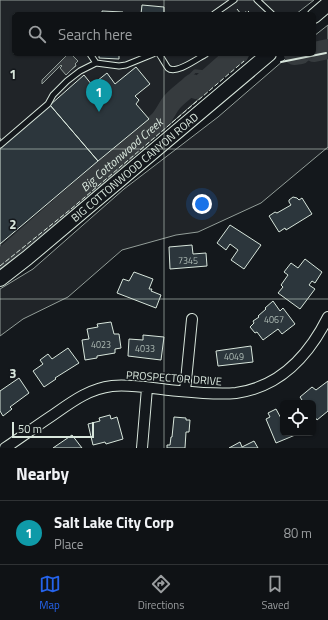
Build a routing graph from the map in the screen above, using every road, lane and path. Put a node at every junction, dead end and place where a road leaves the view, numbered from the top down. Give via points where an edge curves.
1 (234, 0) edge
2 (257, 0) edge
3 (328, 4) edge
4 (222, 11) edge
5 (270, 12) edge
6 (316, 14) edge
7 (91, 56) edge
8 (148, 56) edge
9 (160, 56) edge
10 (202, 56) edge
11 (267, 56) edge
12 (96, 64) junction
13 (0, 145) edge
14 (0, 279) edge
15 (328, 317) edge
16 (192, 319) dead end
17 (147, 388) junction
18 (184, 391) junction
19 (5, 448) edge
20 (142, 448) edge

1 - 4 lane
2 - 5 lane
3 - 6 main road
7 - 12 lane
8 - 12 lane via 126,65
9 - 10 lane via 173,70
11 - 14 main road, BIG COTTONWOOD CANYON ROAD
12 - 13 lane via 80,71 53,95 48,104
15 - 18 street, PROSPECTOR DRIVE via 306,354 273,380 236,393
16 - 18 street
17 - 18 street, PROSPECTOR DRIVE
17 - 19 street, PROSPECTOR DRIVE via 111,386 77,398
17 - 20 street

